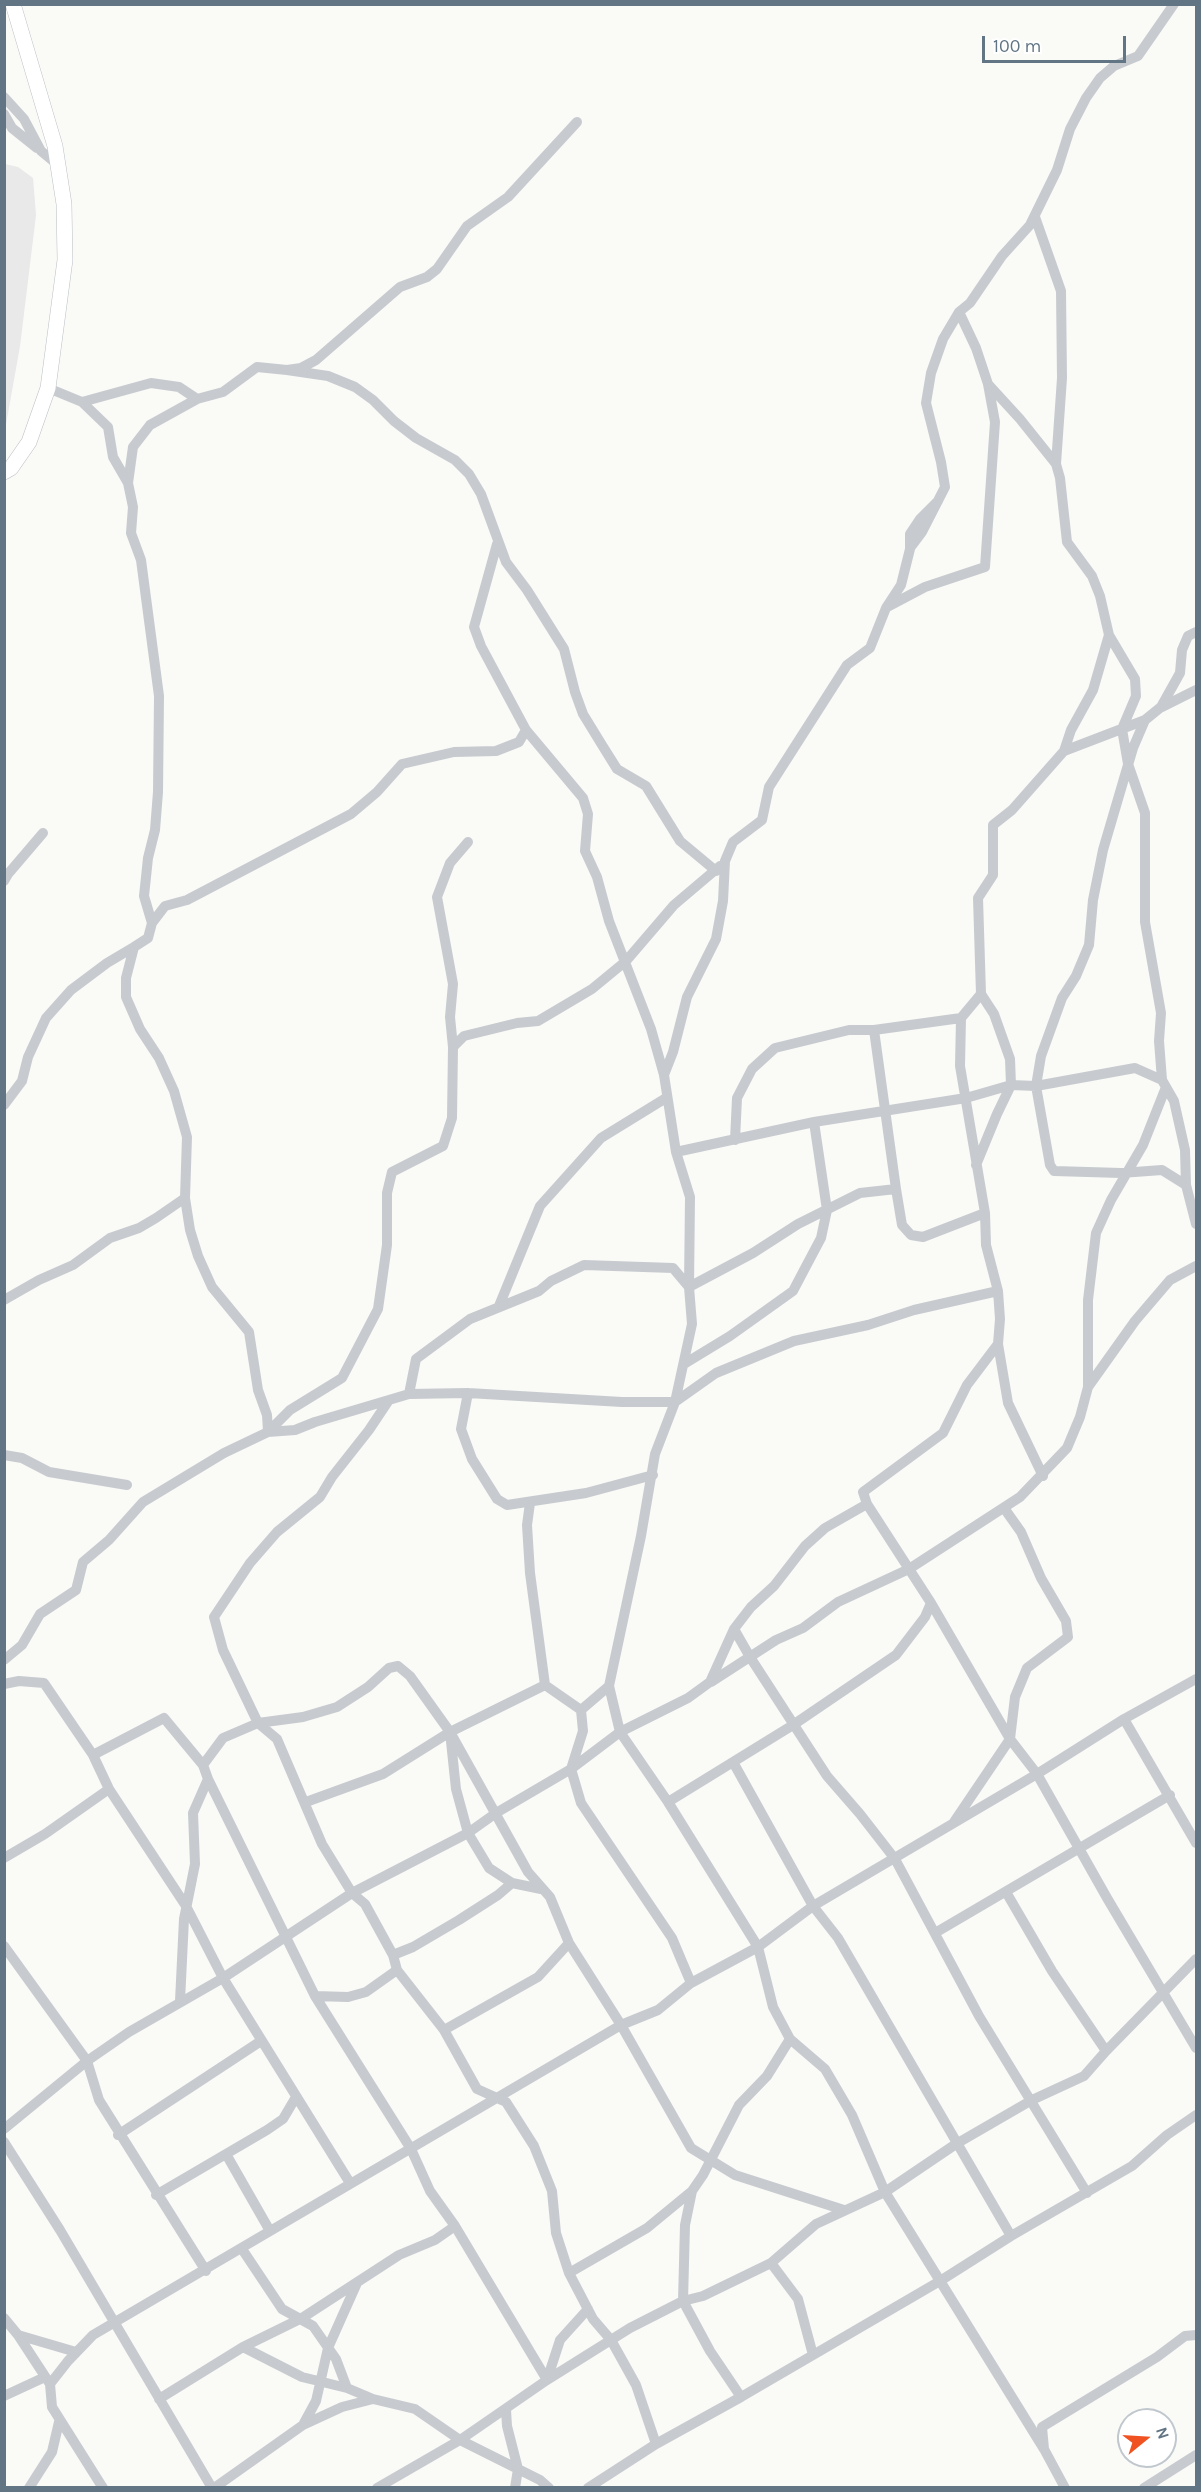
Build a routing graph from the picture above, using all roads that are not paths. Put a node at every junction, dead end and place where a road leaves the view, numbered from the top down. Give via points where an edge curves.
1 (13, 4) edge
2 (1174, 4) edge
3 (4, 97) edge
4 (4, 114) edge
5 (577, 122) dead end
6 (41, 151) junction
7 (58, 165) junction
8 (1035, 217) junction
9 (959, 312) junction
10 (287, 370) junction
11 (988, 384) junction
12 (48, 388) junction
13 (197, 399) junction
14 (82, 402) junction
15 (1056, 464) junction
16 (4, 472) edge
17 (128, 483) junction
18 (497, 544) junction
19 (886, 608) junction
20 (1197, 632) edge
21 (1108, 636) junction
22 (1197, 690) edge
23 (1161, 707) junction
24 (1145, 720) junction
25 (1122, 729) junction
26 (526, 730) junction
27 (1064, 751) junction
28 (1128, 764) junction
29 (43, 833) dead end
30 (468, 842) dead end
31 (725, 861) junction
32 (716, 871) junction
33 (4, 881) edge
34 (152, 923) junction
35 (134, 947) junction
36 (626, 961) junction
37 (981, 994) junction
38 (962, 1018) junction
39 (874, 1030) junction
40 (453, 1047) junction
41 (664, 1075) junction
42 (1164, 1084) junction
43 (1011, 1085) junction
44 (1036, 1086) junction
45 (666, 1098) junction
46 (966, 1098) junction
47 (4, 1105) edge
48 (885, 1109) junction
49 (814, 1122) junction
50 (735, 1140) junction
51 (676, 1152) junction
52 (976, 1166) junction
53 (1126, 1173) junction
54 (1186, 1185) junction
55 (896, 1189) junction
56 (184, 1198) junction
57 (827, 1210) junction
58 (985, 1213) junction
59 (1197, 1224) edge
60 (1194, 1271) edge
61 (689, 1287) junction
62 (998, 1291) junction
63 (4, 1300) edge
64 (499, 1306) junction
65 (998, 1344) junction
66 (684, 1364) junction
67 (1088, 1386) junction
68 (468, 1393) junction
69 (410, 1394) junction
70 (389, 1400) junction
71 (675, 1402) junction
72 (268, 1432) junction
73 (4, 1455) edge
74 (653, 1475) junction
75 (1043, 1476) junction
76 (127, 1485) dead end
77 (530, 1503) junction
78 (867, 1504) junction
79 (1004, 1508) junction
80 (909, 1569) junction
81 (931, 1603) junction
82 (734, 1629) junction
83 (750, 1657) junction
84 (4, 1660) edge
85 (1197, 1679) edge
86 (710, 1682) junction
87 (4, 1684) edge
88 (545, 1685) junction
89 (609, 1686) junction
90 (581, 1710) junction
91 (1124, 1719) junction
92 (258, 1723) junction
93 (793, 1725) junction
94 (450, 1732) junction
95 (620, 1732) junction
96 (1010, 1739) junction
97 (93, 1755) junction
98 (734, 1762) junction
99 (203, 1764) junction
100 (571, 1769) junction
101 (1037, 1774) junction
102 (208, 1779) junction
103 (109, 1789) junction
104 (1170, 1795) junction
105 (306, 1802) junction
106 (668, 1802) junction
107 (496, 1813) junction
108 (952, 1826) junction
109 (468, 1833) junction
110 (1197, 1842) edge
111 (1078, 1849) junction
112 (4, 1858) edge
113 (895, 1859) junction
114 (512, 1883) junction
115 (542, 1889) junction
116 (1006, 1892) junction
117 (352, 1893) junction
118 (186, 1906) junction
119 (813, 1906) junction
120 (935, 1933) junction
121 (286, 1935) junction
122 (569, 1943) junction
123 (4, 1946) edge
124 (758, 1947) junction
125 (393, 1955) junction
126 (1197, 1959) edge
127 (397, 1970) junction
128 (223, 1978) junction
129 (691, 1983) junction
130 (1164, 1994) junction
131 (315, 1996) junction
132 (180, 2001) junction
133 (621, 2025) junction
134 (444, 2030) junction
135 (790, 2039) junction
136 (261, 2041) junction
137 (1197, 2048) edge
138 (1106, 2051) junction
139 (87, 2061) junction
140 (296, 2097) junction
141 (496, 2099) junction
142 (1032, 2100) junction
143 (1197, 2115) edge
144 (4, 2129) edge
145 (118, 2135) junction
146 (4, 2142) edge
147 (956, 2144) junction
148 (411, 2149) junction
149 (226, 2154) junction
150 (710, 2162) junction
151 (350, 2183) junction
152 (692, 2191) junction
153 (885, 2192) junction
154 (1087, 2193) junction
155 (156, 2195) junction
156 (844, 2210) junction
157 (455, 2226) junction
158 (270, 2231) junction
159 (1011, 2236) junction
160 (242, 2249) junction
161 (771, 2263) junction
162 (206, 2271) junction
163 (569, 2272) junction
164 (939, 2282) junction
165 (357, 2283) junction
166 (683, 2301) junction
167 (588, 2309) junction
168 (4, 2318) edge
169 (302, 2318) junction
170 (114, 2322) junction
171 (18, 2335) junction
172 (1191, 2335) edge
173 (611, 2340) junction
174 (1197, 2345) edge
175 (243, 2346) junction
176 (328, 2348) junction
177 (76, 2352) junction
178 (813, 2355) junction
179 (47, 2380) junction
180 (547, 2380) junction
181 (319, 2382) junction
182 (347, 2388) junction
183 (4, 2396) edge
184 (741, 2397) junction
185 (159, 2399) junction
186 (373, 2399) junction
187 (506, 2410) junction
188 (59, 2422) junction
189 (303, 2425) junction
190 (460, 2440) junction
191 (656, 2444) junction
192 (1044, 2449) junction
193 (1197, 2455) edge
194 (518, 2469) junction
195 (29, 2487) edge
196 (103, 2487) edge
197 (213, 2487) edge
198 (377, 2487) edge
199 (515, 2487) edge
200 (549, 2487) edge
201 (588, 2487) edge
202 (1065, 2487) edge
203 (1144, 2487) edge

1 - 7 main road
2 - 8 street via 1138,56 1114,66 1086,98
3 - 6 street via 24,119
4 - 6 street via 12,128
5 - 10 street via 508,197 467,226 437,269 427,277 400,286 316,360
6 - 7 street
7 - 12 main road via 66,260
8 - 9 street
8 - 15 street via 1061,291 1062,378
9 - 11 street
9 - 19 street via 943,339 926,403 945,487 910,549 901,585
10 - 13 street via 257,367 223,392
10 - 18 street via 328,376 355,387 416,438 455,460 481,494
11 - 15 street
11 - 19 street via 995,422 985,567 925,587
12 - 14 street
12 - 16 main road via 29,442
13 - 14 street via 179,387 151,383
13 - 17 street via 150,425 133,447
14 - 17 street via 108,426 113,457
15 - 21 street via 1067,542 1092,576
17 - 34 street via 133,507 131,533 141,560 159,696 158,792 144,896
18 - 26 street via 474,627
18 - 32 street via 564,649 583,714 617,769 646,786 680,841
19 - 31 street via 870,648 847,665 769,787 762,820 733,842
20 - 23 street via 1188,636 1180,673
21 - 25 street via 1135,679 1136,696
21 - 27 street via 1093,690
22 - 23 street
23 - 24 street
24 - 25 street
24 - 28 street
25 - 27 street
25 - 28 street
26 - 34 street via 519,742 496,751 454,753 402,764 351,814 197,895 165,906
26 - 36 street via 583,798 588,814 585,851
27 - 37 street via 1012,810 993,825 993,875 978,898
28 - 42 street via 1145,813 1145,922 1161,1013 1159,1041
28 - 44 street via 1103,850 1089,945 1062,998 1041,1056
29 - 33 street
30 - 40 street via 450,863 437,897 453,984
31 - 32 street
31 - 41 street via 716,939 687,997
32 - 36 street via 674,905
34 - 35 street via 148,938
35 - 47 street via 71,990 46,1018 22,1081
35 - 56 street via 126,978 126,997 159,1058 184,1121
36 - 40 street via 592,989 538,1022 464,1036
36 - 41 street
37 - 38 street
37 - 43 street via 994,1014 1010,1059
38 - 39 street
38 - 46 street via 960,1066
39 - 48 street
39 - 50 street via 849,1030 775,1048 752,1069 737,1098
40 - 72 street via 452,1118 443,1146 392,1173 378,1309 342,1378 290,1410
41 - 45 street
42 - 44 street via 1135,1068
42 - 53 street via 1143,1145
42 - 54 street via 1181,1126
43 - 44 street
43 - 46 street
43 - 52 street
44 - 53 street via 1054,1171
45 - 51 street
45 - 64 street via 601,1138 540,1206
46 - 48 street
46 - 52 street
48 - 49 street
48 - 55 street
49 - 50 street
49 - 57 street
50 - 51 street
51 - 61 street via 690,1197
52 - 58 street
53 - 54 street via 1162,1170
53 - 67 street via 1096,1233 1088,1300
54 - 59 street
55 - 57 street via 860,1193
55 - 58 street via 902,1225 911,1235 923,1237
56 - 63 street via 139,1228 110,1238 73,1265
56 - 72 street via 198,1256 212,1287 249,1332
57 - 61 street
57 - 66 street via 822,1238 793,1290
58 - 62 street via 986,1245
60 - 67 street via 1170,1280
61 - 64 street via 673,1268 584,1265 539,1291
61 - 66 street via 692,1324
62 - 65 street
62 - 71 street via 794,1341 716,1373
64 - 69 street via 470,1319 416,1359
65 - 75 street via 1008,1403
65 - 78 street via 967,1385 944,1433 863,1492
66 - 71 street
67 - 75 street via 1067,1448
68 - 69 street
68 - 71 street
68 - 77 street via 461,1429 472,1459 497,1498 507,1505
69 - 70 street
70 - 72 street via 295,1430
70 - 92 street via 320,1497 277,1532 250,1563 214,1617 223,1650
71 - 74 street via 655,1454
72 - 84 street via 224,1453 143,1502 83,1562 76,1590 40,1614 22,1645
73 - 76 street via 22,1458 49,1472
74 - 77 street
74 - 89 street
75 - 79 street
77 - 88 street via 530,1572
78 - 80 street
78 - 82 street via 825,1528 805,1546
79 - 80 street
79 - 96 street via 1021,1532 1066,1621 1068,1637 1027,1668 1015,1697
80 - 81 street
80 - 83 street via 838,1602 803,1628
81 - 93 street via 896,1655
81 - 96 street
82 - 83 street
82 - 86 street
83 - 86 street
83 - 93 street
85 - 91 street
86 - 95 street via 688,1698
87 - 97 street via 44,1683
88 - 90 street
88 - 94 street
89 - 90 street
89 - 95 street
90 - 100 street via 583,1731
91 - 101 street
91 - 104 street
92 - 94 street via 338,1707 389,1668 398,1666 410,1676
92 - 99 street via 223,1738
92 - 105 street via 277,1739
93 - 98 street
93 - 113 street via 827,1776
94 - 105 street via 383,1774
94 - 107 street
94 - 109 street via 456,1789
95 - 100 street
95 - 106 street
96 - 101 street
96 - 108 street
97 - 99 street via 164,1718
97 - 103 street
98 - 106 street
98 - 119 street
99 - 102 street
100 - 107 street
100 - 129 street via 581,1803 672,1938
101 - 108 street
101 - 111 street
102 - 118 street via 193,1813 195,1864
102 - 121 street
103 - 112 street
103 - 118 street
104 - 110 street
104 - 111 street
105 - 117 street via 322,1844
106 - 124 street
107 - 109 street
107 - 115 street via 528,1872
108 - 113 street
109 - 114 street via 489,1868
109 - 117 street
111 - 116 street
111 - 130 street
113 - 119 street
113 - 120 street
114 - 115 street
114 - 125 street via 450,1926
115 - 122 street via 550,1897
116 - 120 street
116 - 138 street via 1052,1971
117 - 121 street
117 - 125 street via 365,1904
118 - 128 street
118 - 132 street
119 - 124 street
119 - 147 street via 838,1938
120 - 142 street via 979,2016
121 - 128 street
121 - 131 street
122 - 133 street
122 - 134 street via 538,1977
123 - 139 street
124 - 129 street
124 - 135 street via 773,2007
125 - 127 street
126 - 130 street
127 - 131 street via 366,1992 348,1997
127 - 134 street
128 - 132 street
128 - 136 street
129 - 133 street via 658,2010
130 - 137 street
130 - 138 street
131 - 148 street
132 - 139 street
133 - 141 street
133 - 150 street via 691,2148
134 - 141 street via 477,2089
135 - 150 street via 767,2076 739,2105
135 - 153 street via 825,2069 852,2115
136 - 140 street
136 - 145 street
138 - 142 street via 1084,2076
139 - 144 street
139 - 145 street via 99,2100
140 - 149 street via 282,2119
140 - 151 street
141 - 148 street
141 - 163 street via 506,2102 534,2146 552,2192 556,2233
142 - 147 street
142 - 154 street
143 - 154 street via 1132,2166
145 - 155 street
146 - 170 street
147 - 153 street
147 - 159 street
148 - 151 street
148 - 157 street via 430,2191
149 - 155 street
149 - 158 street
150 - 152 street
150 - 156 street via 735,2175
151 - 158 street
152 - 163 street via 647,2228
152 - 166 street via 685,2225
153 - 156 street
153 - 164 street
154 - 159 street
155 - 162 street
156 - 161 street via 816,2224
157 - 165 street via 435,2240 399,2255
157 - 180 street
158 - 160 street
159 - 164 street
160 - 162 street
160 - 169 street via 282,2309
161 - 166 street via 703,2296
161 - 178 street via 798,2299
162 - 170 street
163 - 167 street
164 - 178 street
164 - 192 street
165 - 169 street
165 - 176 street
166 - 173 street
166 - 184 street
167 - 173 street
167 - 180 street via 560,2340
168 - 171 street
169 - 175 street
169 - 176 street via 313,2326
170 - 177 street via 85,2341
170 - 185 street
171 - 177 street
171 - 179 street
172 - 174 street
172 - 192 street via 1042,2427
173 - 180 street
173 - 191 street via 636,2385
175 - 181 street
175 - 185 street
176 - 181 street
176 - 182 street
177 - 179 street
178 - 184 street
179 - 183 street
179 - 188 street
180 - 187 street
181 - 182 street
181 - 189 street via 316,2402
182 - 186 street
184 - 191 street
185 - 197 street
186 - 189 street via 342,2407
186 - 190 street via 415,2409
187 - 190 street
187 - 194 street
188 - 195 street via 52,2452
188 - 196 street
189 - 197 street
190 - 194 street
190 - 198 street
191 - 201 street
192 - 202 street
193 - 203 street
194 - 199 street
194 - 200 street

